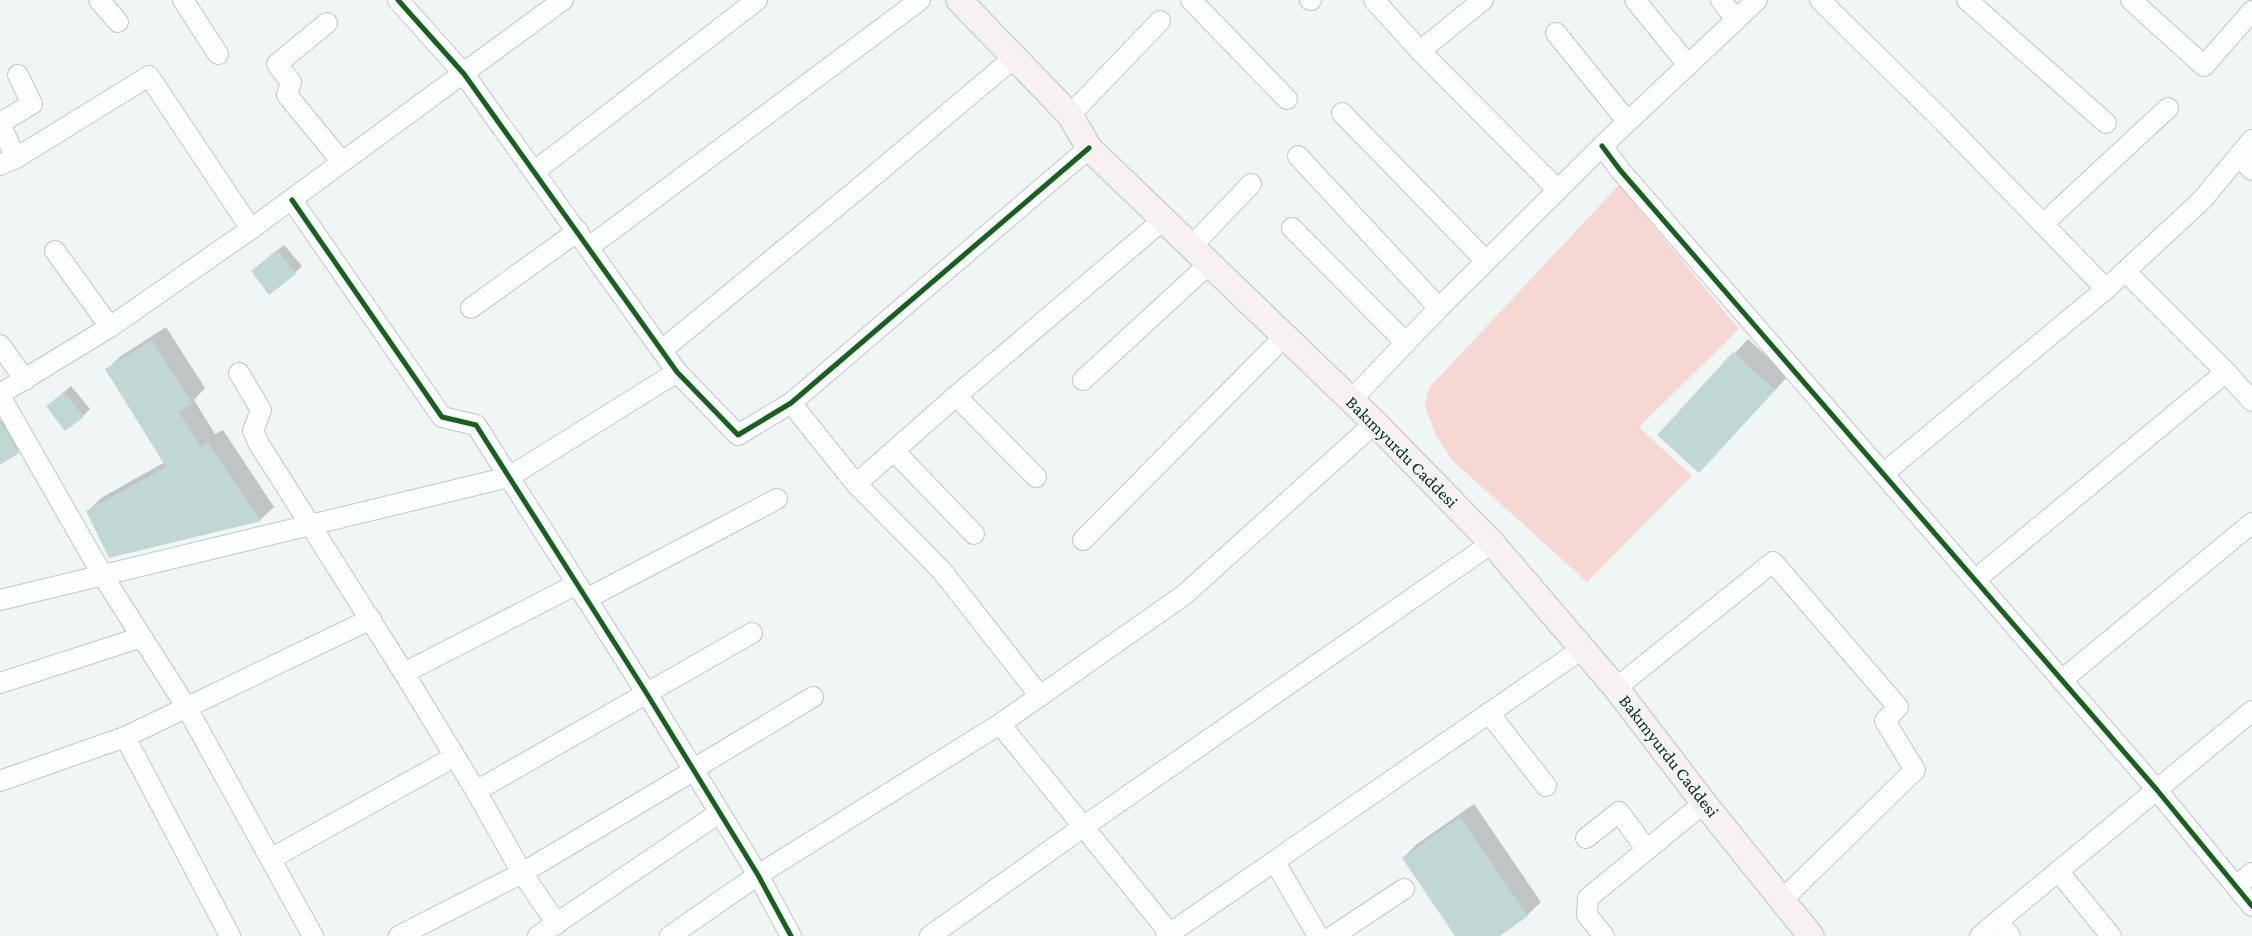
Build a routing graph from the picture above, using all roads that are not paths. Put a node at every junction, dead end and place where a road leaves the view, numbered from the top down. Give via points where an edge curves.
1 (99, 0) edge
2 (183, 0) edge
3 (398, 0) edge
4 (562, 0) edge
5 (758, 0) edge
6 (920, 0) edge
7 (959, 0) edge
8 (1191, 0) edge
9 (1482, 0) edge
10 (1635, 0) edge
11 (1721, 0) edge
12 (1757, 0) edge
13 (1820, 0) edge
14 (1967, 0) edge
15 (2132, 0) edge
16 (2243, 0) edge
17 (1381, 2) edge
18 (2252, 10) edge
19 (1736, 20) junction
20 (1160, 21) dead end
21 (118, 22) dead end
22 (327, 24) dead end
23 (1556, 33) dead end
24 (1420, 51) junction
25 (218, 54) dead end
26 (1015, 57) junction
27 (1688, 66) junction
28 (464, 74) junction
29 (18, 75) dead end
30 (1287, 99) dead end
31 (2168, 108) dead end
32 (1342, 113) dead end
33 (1070, 115) junction
34 (1627, 121) junction
35 (2106, 123) dead end
36 (0, 124) edge
37 (2252, 140) edge
38 (1602, 146) junction
39 (1089, 148) junction
40 (1298, 156) dead end
41 (8, 162) edge
42 (342, 162) junction
43 (2246, 163) edge
44 (535, 171) junction
45 (1251, 184) dead end
46 (1558, 190) junction
47 (292, 200) junction
48 (1163, 220) junction
49 (2043, 224) junction
50 (1292, 228) dead end
51 (251, 229) junction
52 (583, 239) junction
53 (1191, 247) junction
54 (56, 251) dead end
55 (1486, 261) junction
56 (1209, 264) junction
57 (2125, 271) junction
58 (2106, 289) junction
59 (471, 308) dead end
60 (1439, 308) junction
61 (110, 327) junction
62 (1284, 337) junction
63 (1406, 342) junction
64 (0, 345) edge
65 (662, 350) junction
66 (677, 372) junction
67 (2226, 372) junction
68 (239, 373) dead end
69 (25, 380) junction
70 (1083, 380) dead end
71 (0, 395) edge
72 (956, 396) junction
73 (1351, 400) junction
74 (2252, 401) edge
75 (791, 403) junction
76 (1375, 423) junction
77 (894, 451) junction
78 (1884, 473) junction
79 (1036, 476) dead end
80 (509, 477) junction
81 (856, 484) junction
82 (777, 499) dead end
83 (2252, 523) edge
84 (311, 527) junction
85 (974, 534) dead end
86 (1084, 540) dead end
87 (1492, 543) junction
88 (103, 576) junction
89 (1975, 580) junction
90 (581, 592) junction
91 (0, 600) edge
92 (370, 619) junction
93 (752, 633) dead end
94 (142, 637) junction
95 (1582, 649) junction
96 (404, 673) junction
97 (2062, 680) junction
98 (0, 683) edge
99 (1616, 688) junction
100 (647, 694) junction
101 (1040, 696) junction
102 (813, 697) dead end
103 (187, 708) junction
104 (2252, 711) edge
105 (1489, 713) junction
106 (1000, 724) junction
107 (124, 737) junction
108 (454, 757) junction
109 (693, 770) junction
110 (0, 781) edge
111 (1546, 786) dead end
112 (2157, 790) junction
113 (476, 791) junction
114 (1704, 803) junction
115 (719, 812) junction
116 (1083, 827) junction
117 (1586, 838) dead end
118 (1646, 850) junction
119 (272, 858) junction
120 (1275, 862) junction
121 (2058, 872) junction
122 (522, 873) junction
123 (2252, 873) edge
124 (758, 876) junction
125 (2236, 886) junction
126 (1404, 889) dead end
127 (1783, 898) junction
128 (2252, 906) edge
129 (557, 924) junction
130 (2004, 929) edge
131 (1170, 935) edge
132 (230, 936) edge
133 (313, 936) edge
134 (399, 936) edge
135 (538, 936) edge
136 (670, 936) edge
137 (791, 936) edge
138 (930, 936) edge
139 (1318, 936) edge
140 (1333, 936) edge
141 (1604, 936) edge
142 (1811, 936) edge
143 (1980, 936) edge
144 (2111, 936) edge

1 - 21 street
2 - 25 street
3 - 28 street
4 - 28 street
5 - 44 street
6 - 52 street
7 - 26 main road, Bakımyurdu Caddesi
8 - 30 street
9 - 24 street
10 - 27 street
11 - 19 street
12 - 19 street
13 - 49 street
14 - 35 street
15 - 18 street via 2204,66
16 - 18 street
17 - 24 street
19 - 27 street
20 - 33 street
22 - 42 street via 277,64 292,82 287,95
23 - 34 street
24 - 46 street
26 - 33 main road, Bakımyurdu Caddesi
26 - 65 street
27 - 34 street
28 - 42 street
28 - 44 street
29 - 36 street via 32,104
31 - 49 street
32 - 55 street
33 - 39 main road, Bakımyurdu Caddesi
34 - 38 street
36 - 41 street
37 - 43 street
38 - 46 street
38 - 78 street
39 - 48 main road, Bakımyurdu Caddesi
39 - 75 street
40 - 60 street
41 - 51 street via 149,76
42 - 47 street
43 - 57 street
44 - 52 street
45 - 53 street
46 - 55 street
47 - 51 street
47 - 80 street via 442,417 476,425
48 - 53 main road, Bakımyurdu Caddesi
48 - 72 street
49 - 58 street
50 - 63 street
51 - 61 street
52 - 59 street
52 - 65 street
53 - 56 main road, Bakımyurdu Caddesi
54 - 61 street
55 - 60 street
56 - 62 main road, Bakımyurdu Caddesi
56 - 70 street
57 - 58 street
57 - 67 street
58 - 78 street
60 - 63 street
61 - 69 street
62 - 73 main road, Bakımyurdu Caddesi
62 - 86 street
63 - 73 street
64 - 69 street
65 - 66 street
66 - 75 street via 738,435
66 - 80 street
67 - 74 street
67 - 89 street
68 - 84 street via 261,410 253,430 259,444
69 - 71 street
71 - 88 street
72 - 77 street
72 - 79 street
73 - 76 main road, Bakımyurdu Caddesi
75 - 81 street
76 - 87 main road, Bakımyurdu Caddesi
76 - 101 street via 1184,595
77 - 81 street
77 - 85 street
78 - 89 street
80 - 84 street
80 - 90 street
81 - 101 street via 942,571
82 - 90 street
83 - 97 street
84 - 88 street
84 - 92 street
87 - 95 main road, Bakımyurdu Caddesi
87 - 116 street
88 - 91 street
88 - 94 street
89 - 97 street
90 - 96 street
90 - 100 street
92 - 96 street
92 - 103 street
93 - 100 street
94 - 98 street
94 - 103 street
95 - 99 main road, Bakımyurdu Caddesi
95 - 105 street
96 - 108 street
97 - 112 street
99 - 114 main road, Bakımyurdu Caddesi
99 - 127 street via 1773,562 1898,707 1885,721 1914,770
100 - 109 street
100 - 113 street
101 - 106 street
102 - 109 street
103 - 107 street
103 - 119 street
104 - 112 street
105 - 111 street
105 - 120 street
106 - 116 street
106 - 124 street
107 - 110 street
107 - 132 street
108 - 113 street
108 - 119 street
109 - 115 street
109 - 122 street
112 - 121 street
112 - 125 street
113 - 122 street
114 - 118 street
114 - 127 main road, Bakımyurdu Caddesi
115 - 124 street
115 - 129 street
116 - 131 street
116 - 138 street
117 - 118 street via 1619,812
118 - 141 street via 1588,898 1587,915
119 - 133 street
120 - 131 street
120 - 139 street
121 - 130 street
121 - 144 street
122 - 129 street
122 - 134 street
123 - 125 street
124 - 136 street
124 - 137 street
125 - 128 street
126 - 140 street
127 - 142 main road, Bakımyurdu Caddesi
129 - 135 street
130 - 143 street

